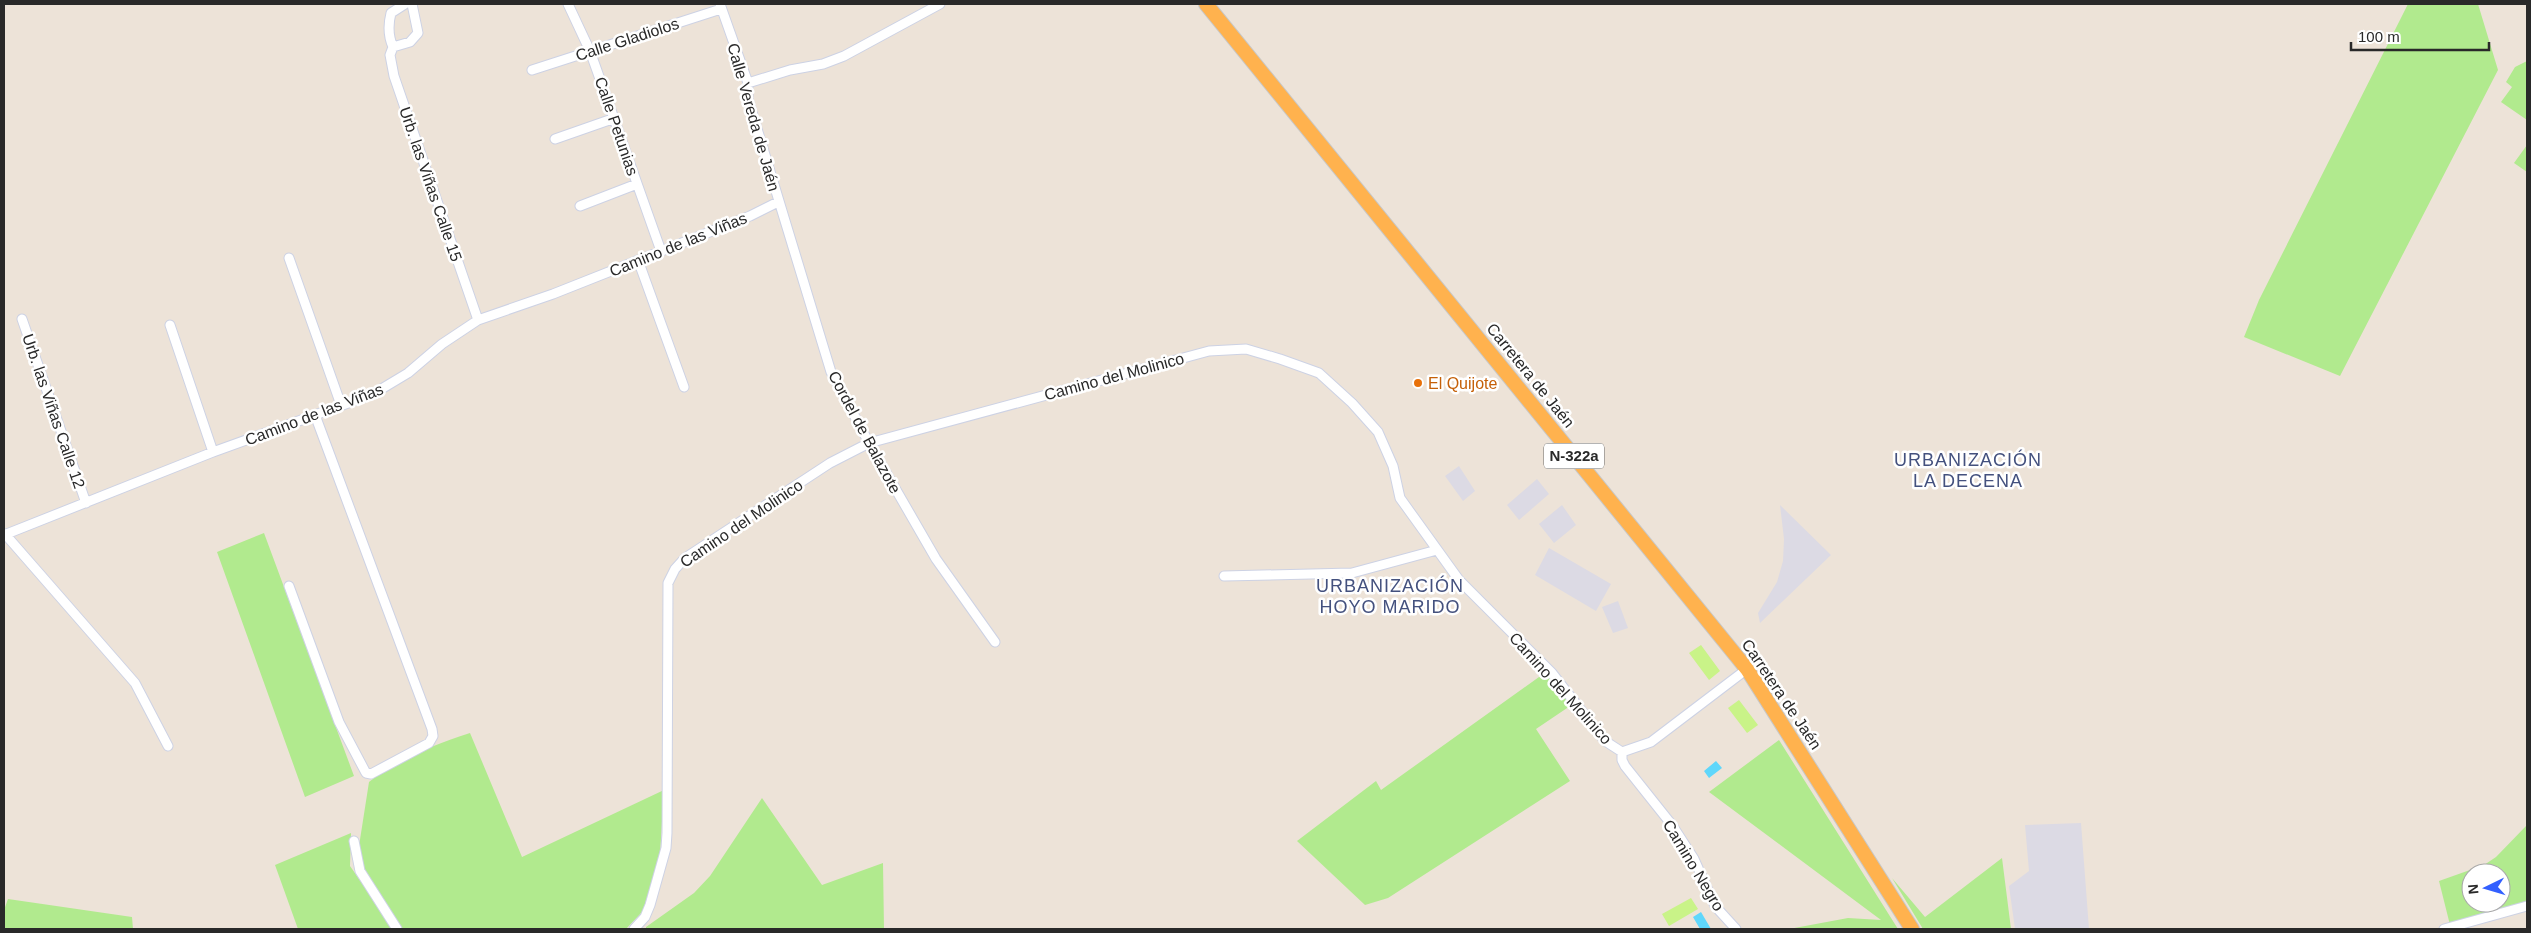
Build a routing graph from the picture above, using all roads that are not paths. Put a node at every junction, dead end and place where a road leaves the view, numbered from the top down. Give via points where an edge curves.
1 (405, 4) edge
2 (412, 4) edge
3 (568, 4) edge
4 (940, 4) edge
5 (1206, 4) edge
6 (721, 6) edge
7 (924, 8) edge
8 (393, 47) junction
9 (590, 51) junction
10 (532, 70) dead end
11 (748, 82) junction
12 (614, 118) junction
13 (555, 139) dead end
14 (637, 184) junction
15 (778, 202) junction
16 (580, 206) dead end
17 (660, 251) junction
18 (289, 258) dead end
19 (638, 260) junction
20 (22, 319) dead end
21 (478, 320) junction
22 (170, 325) dead end
23 (684, 387) dead end
24 (340, 405) junction
25 (315, 415) junction
26 (869, 443) junction
27 (213, 452) junction
28 (86, 503) junction
29 (4, 534) edge
30 (1438, 550) junction
31 (1224, 576) dead end
32 (289, 586) dead end
33 (995, 642) dead end
34 (1747, 669) junction
35 (168, 746) dead end
36 (1622, 752) junction
37 (354, 841) dead end
38 (2527, 906) edge
39 (397, 929) edge
40 (634, 929) edge
41 (1736, 929) edge
42 (1912, 929) edge
43 (2444, 929) edge

1 - 8 street, Urb. las Viñas Calle 15 via 391,13 390,40
2 - 8 street via 418,33 410,42
3 - 9 street, Calle Petunias
4 - 7 street
5 - 34 highway, Carretera de Jaén / N-322a
6 - 9 street, Calle Gladiolos
6 - 11 street, Calle Vereda de Jaén
7 - 11 street via 844,56
8 - 21 street, Urb. las Viñas Calle 15 via 390,55 394,76
9 - 10 street, Calle Gladiolos
9 - 12 street, Calle Petunias
11 - 15 street, Calle Vereda de Jaén via 748,99
12 - 13 street
12 - 14 street, Calle Petunias
14 - 16 street
14 - 17 street, Calle Petunias
15 - 17 street, Camino de las Viñas
15 - 26 street, Cordel de Balazote via 831,372
17 - 19 street, Camino de las Viñas
18 - 24 street
19 - 21 street, Camino de las Viñas
19 - 23 street
20 - 28 street, Urb. las Viñas Calle 12
21 - 24 street, Camino de las Viñas via 394,382 373,394
22 - 27 street
24 - 25 street, Camino de las Viñas
25 - 27 street, Camino de las Viñas
25 - 32 street via 432,729 429,743 372,774 366,773 339,722
26 - 30 street, Camino del Molinico via 1209,351 1246,349 1319,373 1352,403 1378,432 1393,466 1400,498
26 - 33 street, Cordel de Balazote via 936,558
26 - 40 street, Camino del Molinico via 813,474 685,558 668,583 666,848 650,905
27 - 28 street, Camino de las Viñas
28 - 29 street, Camino de las Viñas
29 - 35 street via 136,683
30 - 31 street via 1352,573
30 - 36 street, Camino del Molinico via 1459,580 1552,673 1605,741
34 - 36 street, Camino del Molinico via 1651,742
34 - 42 highway, Carretera de Jaén / N-322a
36 - 41 street, Camino Negro via 1625,766 1672,825 1694,859 1715,906
37 - 39 street via 360,870
38 - 43 street

